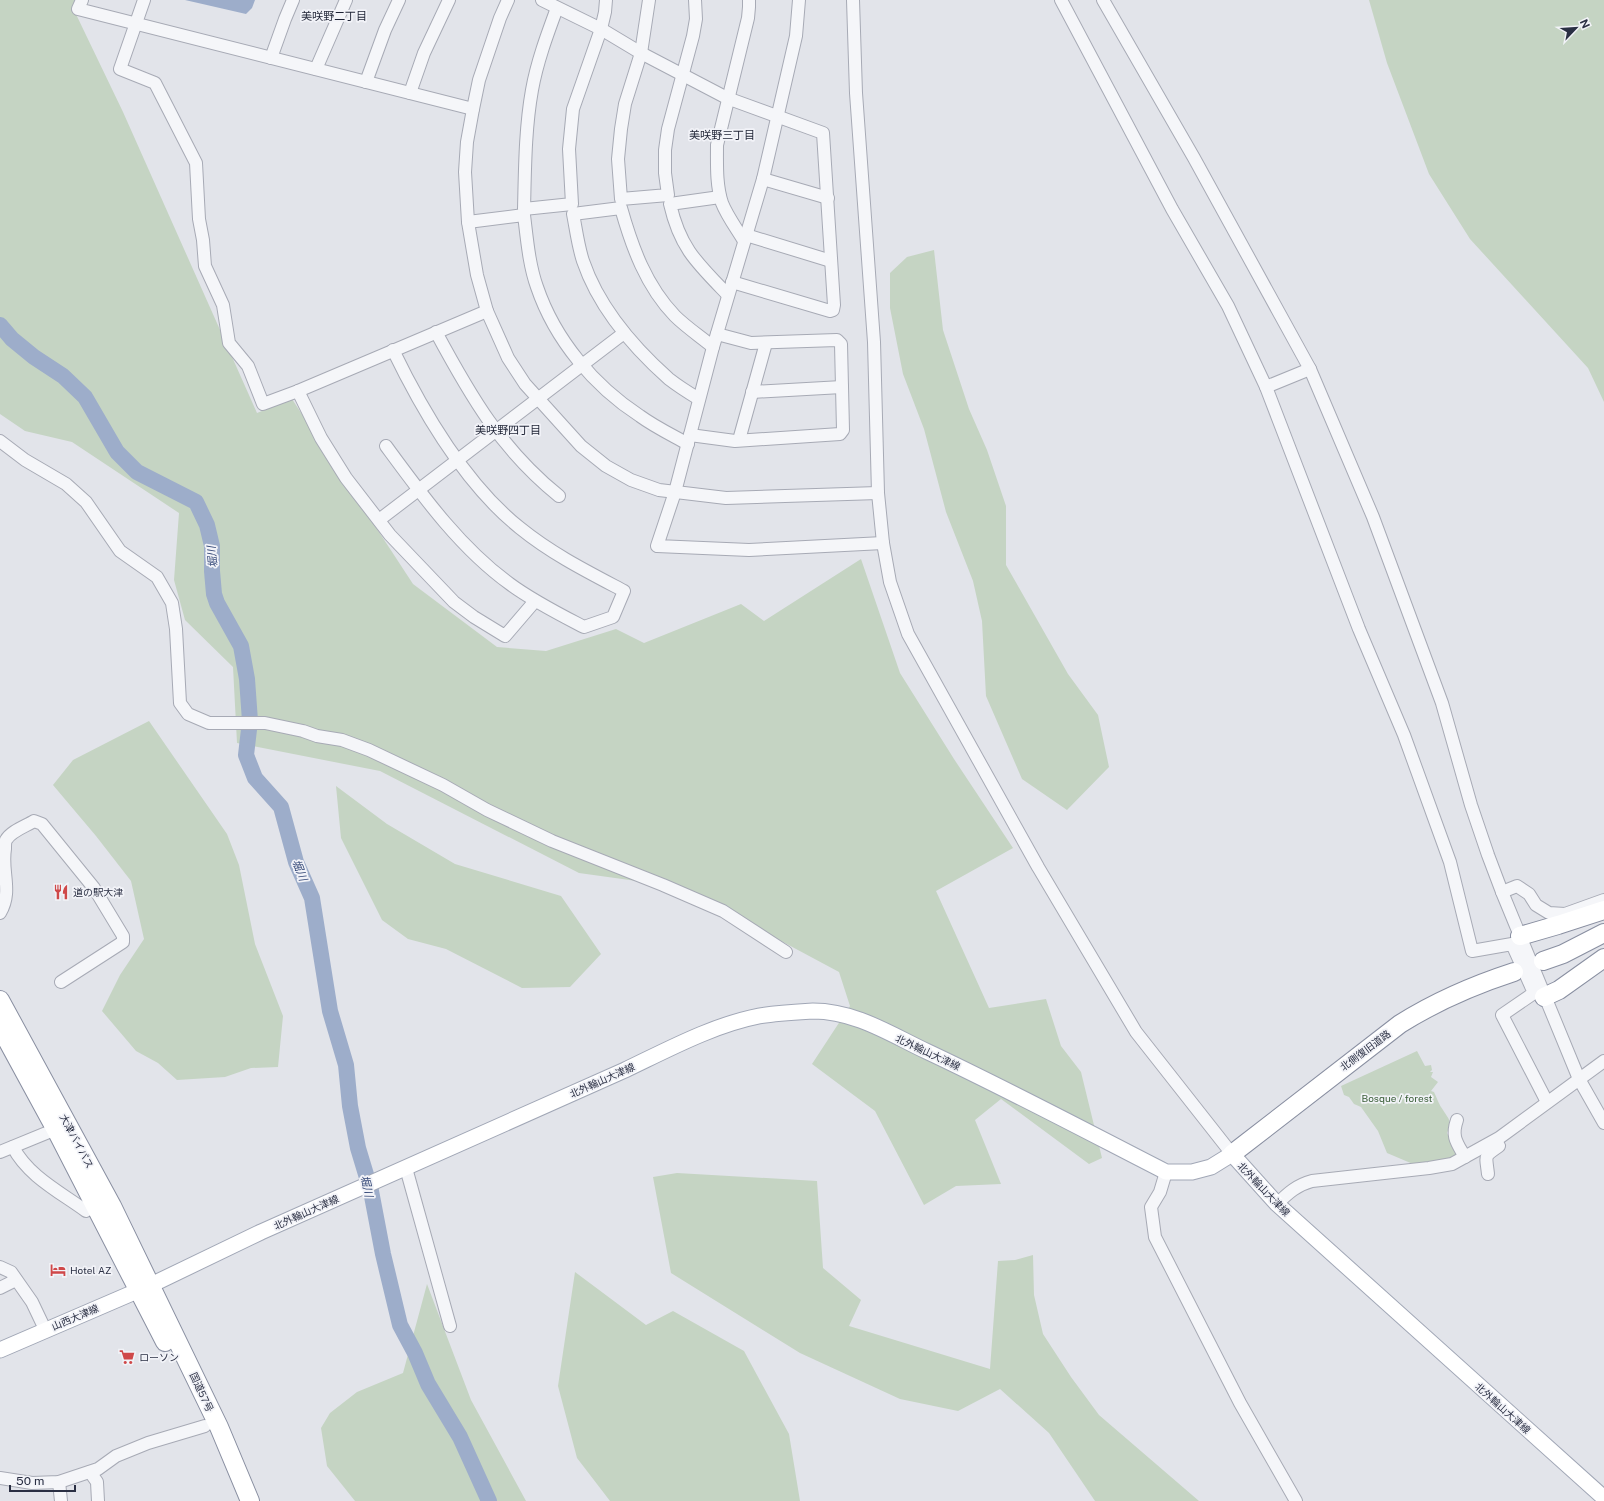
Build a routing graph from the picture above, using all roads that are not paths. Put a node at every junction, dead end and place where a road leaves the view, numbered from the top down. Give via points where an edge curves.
1 (82, 0) edge
2 (144, 0) edge
3 (293, 0) edge
4 (346, 0) edge
5 (399, 0) edge
6 (449, 0) edge
7 (508, 0) edge
8 (542, 0) edge
9 (606, 0) edge
10 (649, 0) edge
11 (695, 0) edge
12 (749, 0) edge
13 (799, 0) edge
14 (853, 0) edge
15 (1061, 0) edge
16 (1103, 0) edge
17 (557, 8) junction
18 (135, 24) junction
19 (601, 29) junction
20 (641, 53) junction
21 (271, 58) junction
22 (316, 69) junction
23 (683, 75) junction
24 (366, 82) junction
25 (410, 93) junction
26 (727, 98) junction
27 (472, 109) junction
28 (778, 118) junction
29 (763, 179) junction
30 (720, 197) junction
31 (828, 198) junction
32 (669, 199) junction
33 (621, 203) junction
34 (572, 209) junction
35 (524, 212) junction
36 (468, 222) junction
37 (745, 238) junction
38 (832, 261) junction
39 (732, 282) junction
40 (728, 295) junction
41 (487, 311) junction
42 (436, 332) junction
43 (624, 333) junction
44 (717, 334) junction
45 (766, 343) junction
46 (713, 347) junction
47 (393, 350) junction
48 (582, 365) junction
49 (1310, 369) junction
50 (1266, 387) junction
51 (842, 388) junction
52 (298, 391) junction
53 (752, 392) junction
54 (538, 399) junction
55 (700, 399) junction
56 (496, 431) junction
57 (689, 439) junction
58 (0, 440) edge
59 (739, 440) junction
60 (386, 446) dead end
61 (458, 460) junction
62 (419, 491) junction
63 (675, 492) junction
64 (878, 493) junction
65 (559, 496) dead end
66 (379, 520) junction
67 (883, 543) junction
68 (535, 601) junction
69 (1502, 892) junction
70 (1604, 900) edge
71 (1604, 910) edge
72 (0, 913) edge
73 (1604, 933) edge
74 (1520, 936) junction
75 (786, 952) dead end
76 (1604, 958) edge
77 (1543, 961) dead end
78 (1514, 972) dead end
79 (61, 982) dead end
80 (1544, 997) junction
81 (0, 1000) edge
82 (0, 1027) edge
83 (1604, 1061) edge
84 (1579, 1079) junction
85 (1547, 1102) junction
86 (1458, 1120) dead end
87 (1604, 1123) edge
88 (62, 1127) junction
89 (1499, 1138) junction
90 (5, 1147) edge
91 (1232, 1154) junction
92 (1466, 1157) junction
93 (406, 1168) junction
94 (1166, 1172) junction
95 (1488, 1174) dead end
96 (1277, 1204) junction
97 (86, 1211) dead end
98 (0, 1267) edge
99 (16, 1280) junction
100 (145, 1287) junction
101 (0, 1288) edge
102 (42, 1324) dead end
103 (450, 1326) dead end
104 (0, 1350) edge
105 (205, 1426) junction
106 (90, 1472) junction
107 (0, 1478) edge
108 (59, 1482) junction
109 (1604, 1498) edge
110 (61, 1501) edge
111 (98, 1501) edge
112 (237, 1501) edge
113 (250, 1501) edge
114 (1296, 1501) edge

1 - 18 street via 78,9
2 - 18 street
3 - 21 street
4 - 22 street
5 - 24 street
6 - 25 street via 424,53
7 - 27 street via 479,80
8 - 17 street
9 - 19 street
10 - 20 street
11 - 23 street via 695,25
12 - 26 street via 748,18
13 - 28 street via 796,36
14 - 64 street via 856,93 874,342
15 - 50 street via 1172,209 1228,306
16 - 49 street via 1194,158
17 - 19 street
17 - 35 street via 540,53 532,90 527,129
18 - 21 street
18 - 52 street via 120,69 155,83 196,163 204,266 223,305 229,343 248,366 262,404
19 - 20 street
19 - 34 street via 573,109 569,149
20 - 23 street
20 - 33 street via 625,104 621,129 618,159
21 - 22 street
22 - 24 street
23 - 26 street
23 - 32 street via 665,150
24 - 25 street
25 - 27 street
26 - 28 street
26 - 30 street via 717,145 716,166
27 - 36 street via 465,172
28 - 29 street
28 - 31 street via 823,134
29 - 31 street
29 - 37 street
30 - 32 street
30 - 37 street
31 - 38 street
32 - 33 street
32 - 40 street via 674,222 690,254
33 - 34 street
33 - 46 street via 629,238 641,268 656,293 675,316
34 - 35 street
34 - 43 street via 583,261 600,298
35 - 36 street
35 - 48 street via 529,253 537,287 553,323
36 - 41 street via 477,275
37 - 38 street
37 - 39 street
38 - 39 street via 834,305 830,311
39 - 40 street
40 - 44 street
41 - 42 street
41 - 54 street via 508,358
42 - 47 street
42 - 56 street via 475,402
43 - 48 street
43 - 55 street via 670,379
44 - 45 street via 751,343
44 - 46 street
45 - 51 street via 840,341
45 - 53 street
46 - 55 street
47 - 52 street
47 - 61 street via 417,397
48 - 54 street
48 - 57 street via 608,391 640,416
49 - 50 street
49 - 69 street via 1373,517 1442,703 1472,805
50 - 85 street via 1359,629 1404,734 1450,862 1472,951 1512,944 1534,993 1502,1015
51 - 53 street
51 - 59 street via 843,430 840,434
52 - 66 street via 321,438 346,478
53 - 59 street
54 - 56 street
54 - 63 street via 581,446 606,466 631,480 659,490
55 - 57 street
56 - 61 street
56 - 65 street via 538,478
57 - 59 street
57 - 63 street
58 - 75 street via 25,460 66,484 86,502 120,551 157,577 172,603 180,703 188,714 209,723 265,723 342,740 369,750 552,841 723,911
60 - 62 street
61 - 62 street
61 - 68 street via 498,509 520,528 576,566 624,591 613,617 584,627
62 - 66 street
62 - 68 street via 477,556
63 - 64 street via 726,498
63 - 67 street via 657,546 749,550
64 - 67 street
66 - 68 street via 390,535 454,602 505,636
67 - 91 street via 890,582 908,634 1038,868 1136,1032
69 - 70 street via 1517,886 1529,894 1536,905 1549,913 1560,914
69 - 74 street
71 - 74 highway
72 - 79 street via 5,905 7,890 4,854 6,840 34,821 42,824 94,888 123,936 123,942
73 - 77 highway
74 - 80 street
76 - 80 highway via 1559,990
78 - 91 highway, 北側復旧道路 via 1484,982 1418,1012
80 - 84 street
81 - 88 highway, 大津バイパス
82 - 88 highway, 大津バイパス
83 - 84 street
84 - 85 street
84 - 87 street
85 - 89 street
86 - 92 street via 1454,1133 1455,1140
88 - 90 street
88 - 100 highway, 大津バイパス via 112,1206
89 - 92 street
89 - 95 street via 1503,1143 1486,1157
90 - 97 street via 37,1177
91 - 94 main road, 北外輪山大津線 via 1211,1167 1192,1172
91 - 96 main road, 北外輪山大津線
92 - 96 street via 1452,1164 1429,1168 1312,1181 1291,1190
93 - 94 main road, 北外輪山大津線 via 684,1042 749,1018 814,1011 837,1013 862,1020
93 - 100 main road, 北外輪山大津線
93 - 103 street
94 - 114 street via 1160,1192 1151,1207 1155,1237 1240,1403
96 - 109 main road, 北外輪山大津線
98 - 99 street via 10,1272
99 - 101 street
99 - 102 street via 32,1302
100 - 104 main road, 山西大津線
100 - 105 highway, 国道57号
100 - 113 highway, 国道57号 via 219,1427
105 - 106 street via 148,1443 116,1456
105 - 112 highway, 国道57号
106 - 108 street
106 - 111 street via 96,1482
107 - 108 street via 32,1483
108 - 110 street

